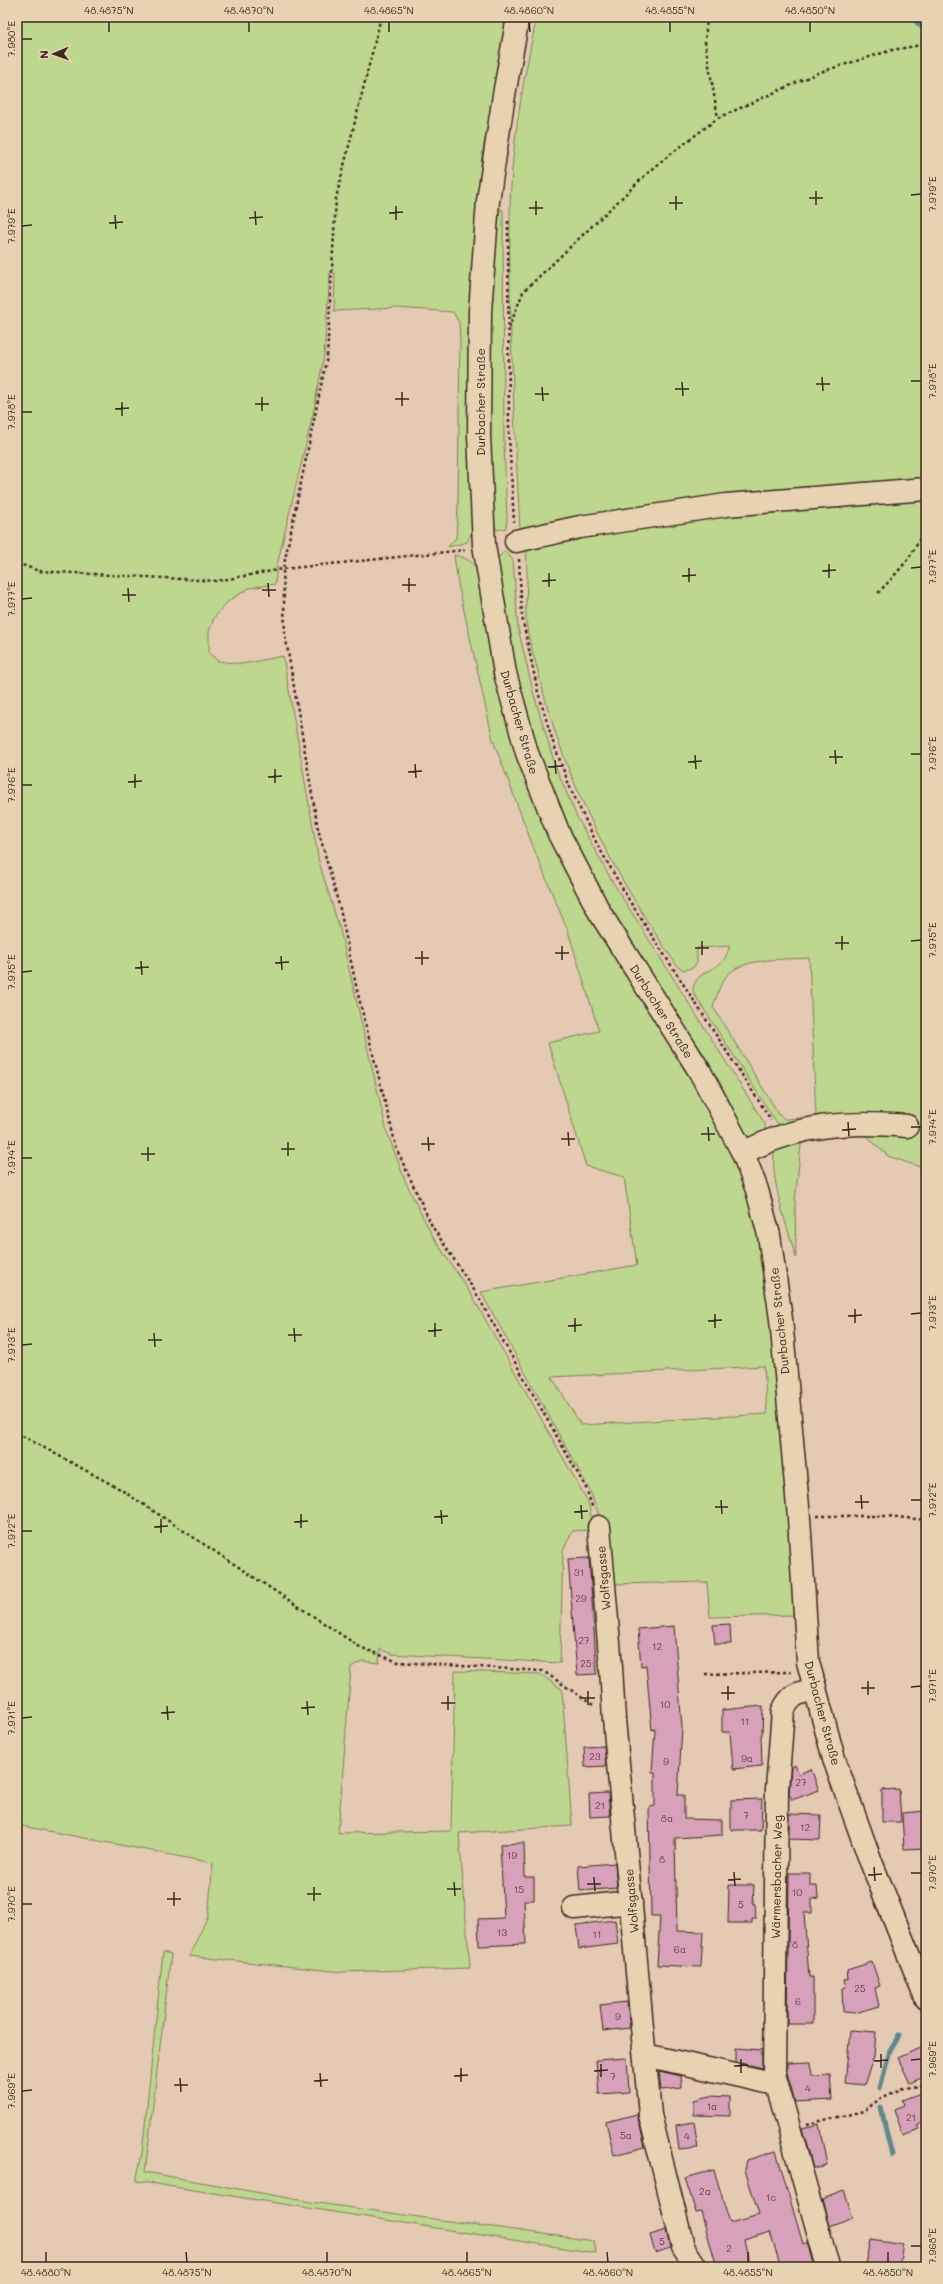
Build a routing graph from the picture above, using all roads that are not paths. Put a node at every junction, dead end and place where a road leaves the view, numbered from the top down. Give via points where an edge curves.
1 (518, 17) edge
2 (926, 489) edge
3 (516, 541) road end
4 (907, 1126) dead end
5 (742, 1153) junction
6 (599, 1527) road end
7 (815, 1690) junction
8 (631, 1902) junction
9 (574, 1908) dead end
10 (926, 1998) edge
11 (645, 2055) junction
12 (776, 2084) junction
13 (696, 2267) edge
14 (828, 2267) edge

1 - 5 street, Durbacher Straße via 488,201 480,312 479,435 484,545 505,673 527,753 559,834 600,913 699,1070
2 - 3 street via 726,505 580,527
4 - 5 street via 865,1123 830,1125 774,1137
5 - 7 street, Durbacher Straße via 757,1190 769,1235 781,1319 799,1518 808,1662
6 - 8 street, Wolfsgasse
7 - 10 street, Durbacher Straße via 834,1759 870,1862
7 - 12 street, Wärmersbacher Weg via 794,1694 783,1711 777,1788 774,2066
8 - 9 street
8 - 11 street, Wolfsgasse
11 - 12 street
11 - 13 street, Wolfsgasse via 650,2115 683,2247
12 - 14 street, Wärmersbacher Weg

